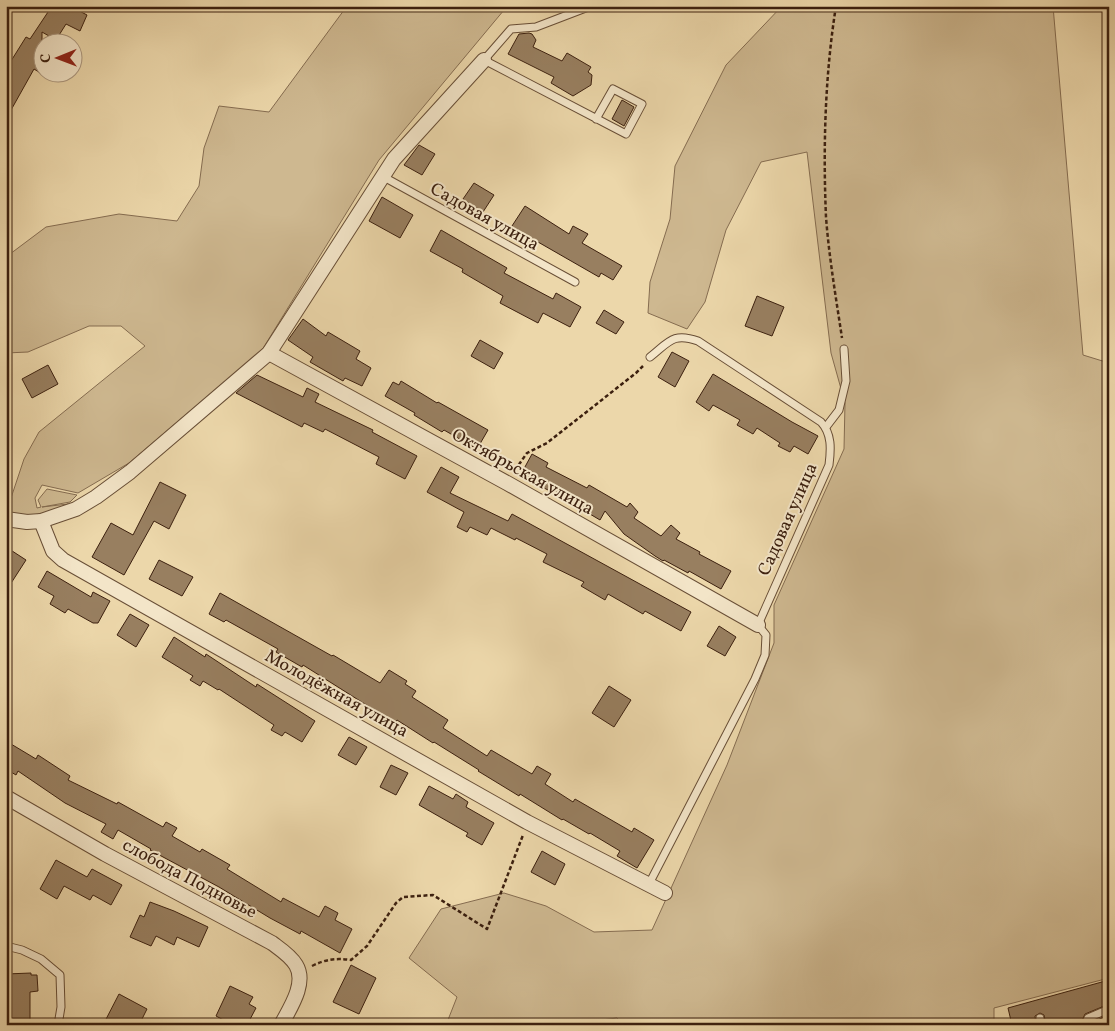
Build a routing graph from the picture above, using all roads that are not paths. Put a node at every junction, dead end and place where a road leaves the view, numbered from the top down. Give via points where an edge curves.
1 (591, 6) edge
2 (484, 60) junction
3 (596, 119) junction
4 (382, 176) junction
5 (575, 282) dead end
6 (844, 349) road end
7 (269, 352) junction
8 (650, 357) road end
9 (826, 427) junction
10 (6, 519) edge
11 (40, 521) junction
12 (758, 625) junction
13 (6, 796) edge
14 (649, 884) junction
15 (665, 893) dead end
16 (6, 946) edge
17 (1109, 1009) edge
18 (58, 1025) edge
19 (281, 1025) edge
20 (1085, 1025) edge

1 - 2 lane via 536,27 510,29
2 - 3 lane
2 - 4 street
3 - 3 lane via 626,134 642,104 613,89
4 - 5 lane, Садовая улица
4 - 7 street
6 - 9 lane via 846,381 839,410
7 - 11 street via 96,498 76,509
7 - 12 street, Октябрьская улица
8 - 9 lane via 674,338 686,336
9 - 12 lane, Садовая улица via 831,445 829,465
10 - 11 street
11 - 14 street, Молодёжная улица via 53,551 63,560 528,822
12 - 14 lane via 766,635 765,655 755,679
13 - 19 street, слобода Подновье via 105,854 272,943 288,955 298,971 297,992
14 - 15 street, Молодёжная улица
16 - 18 lane via 41,958 60,975
17 - 20 lane via 1088,1018

